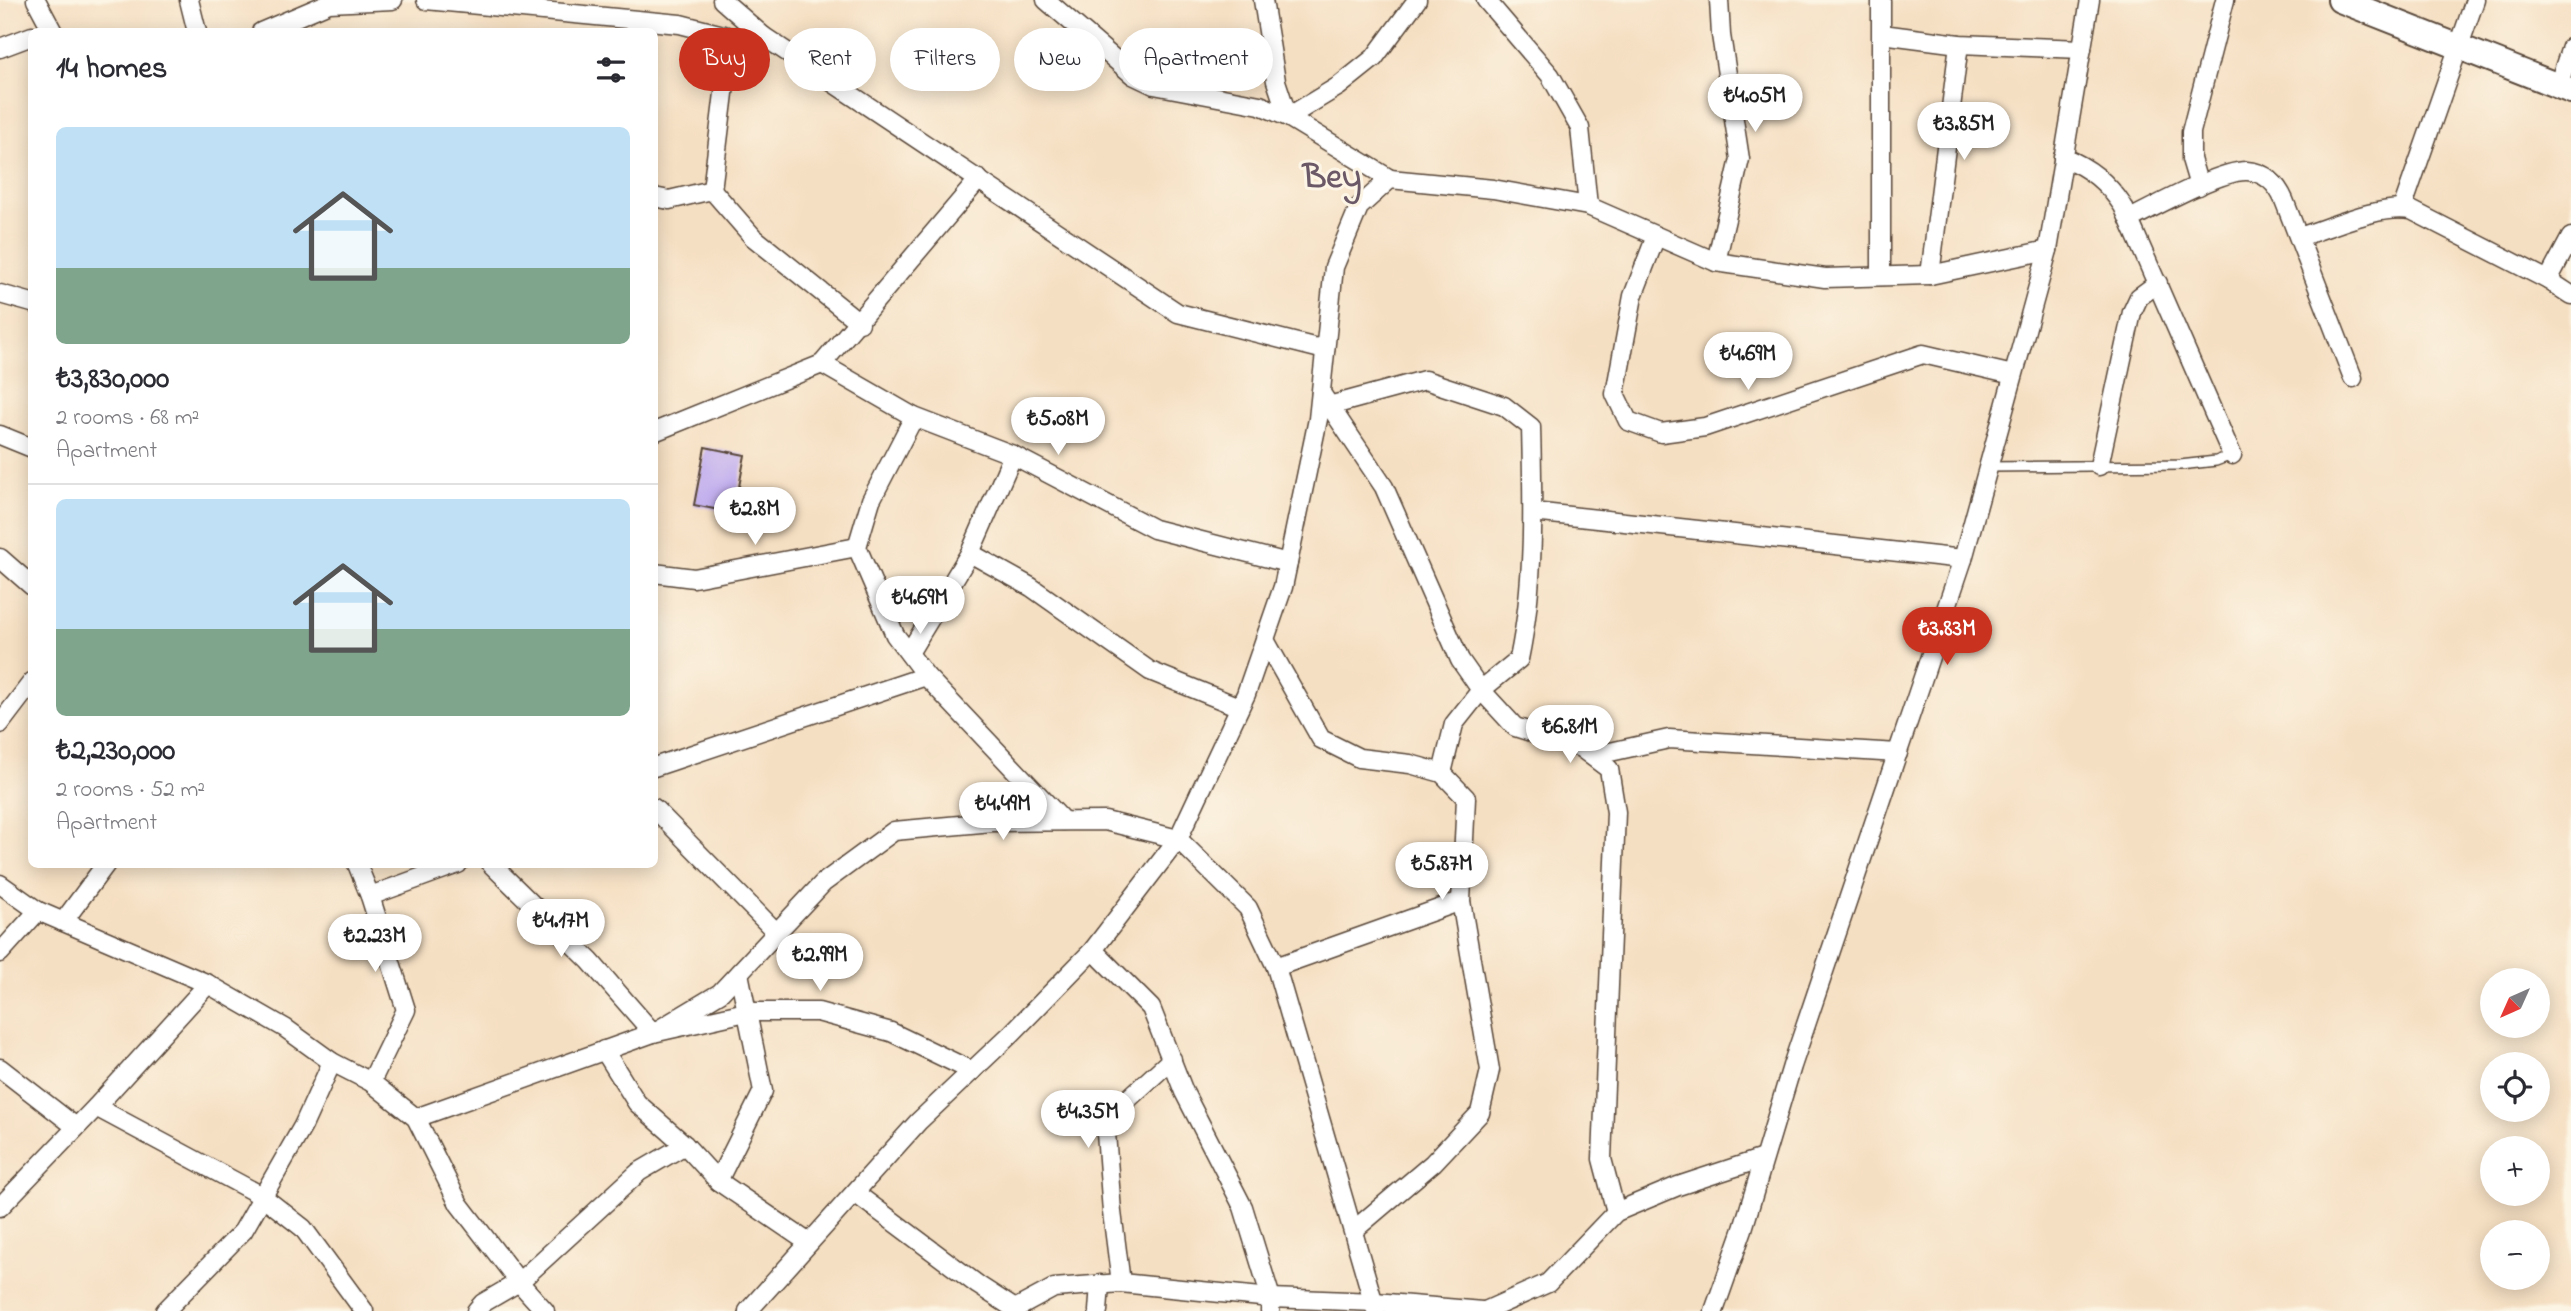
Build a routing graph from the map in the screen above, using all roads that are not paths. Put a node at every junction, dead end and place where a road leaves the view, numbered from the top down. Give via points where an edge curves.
1 (36, 0) edge
2 (189, 0) edge
3 (393, 0) edge
4 (426, 0) edge
5 (722, 0) edge
6 (1046, 0) edge
7 (1263, 0) edge
8 (1417, 0) edge
9 (1486, 0) edge
10 (1719, 0) edge
11 (1881, 0) edge
12 (2090, 0) edge
13 (2225, 0) edge
14 (2340, 0) edge
15 (2475, 0) edge
16 (2382, 8) edge
17 (48, 28) edge
18 (196, 28) edge
19 (271, 28) edge
20 (696, 28) edge
21 (754, 28) edge
22 (1882, 34) junction
23 (28, 38) edge
24 (770, 41) edge
25 (1959, 44) junction
26 (2458, 47) junction
27 (2571, 47) edge
28 (0, 48) edge
29 (2082, 48) junction
30 (2564, 89) edge
31 (724, 91) edge
32 (1288, 117) junction
33 (2063, 157) junction
34 (979, 179) junction
35 (1390, 179) junction
36 (2199, 186) junction
37 (712, 190) junction
38 (658, 198) edge
39 (1588, 206) junction
40 (2402, 209) junction
41 (2130, 219) junction
42 (1656, 236) junction
43 (2299, 237) junction
44 (2571, 237) edge
45 (2048, 250) junction
46 (1716, 262) junction
47 (1930, 275) junction
48 (1881, 276) junction
49 (2548, 281) junction
50 (2158, 283) junction
51 (0, 294) edge
52 (2571, 295) edge
53 (28, 302) edge
54 (860, 323) junction
55 (1325, 350) junction
56 (822, 365) junction
57 (2013, 375) junction
58 (2353, 378) dead end
59 (1325, 399) junction
60 (914, 416) junction
61 (658, 430) edge
62 (0, 435) edge
63 (28, 447) edge
64 (1013, 455) junction
65 (2232, 455) joint
66 (2099, 466) junction
67 (1988, 467) junction
68 (1533, 512) junction
69 (857, 547) junction
70 (970, 553) junction
71 (0, 558) edge
72 (1963, 559) junction
73 (1288, 563) junction
74 (658, 574) edge
75 (28, 582) edge
76 (1265, 640) junction
77 (909, 653) junction
78 (926, 676) junction
79 (28, 687) edge
80 (1481, 690) junction
81 (1239, 707) junction
82 (0, 724) edge
83 (1898, 753) junction
84 (1592, 756) junction
85 (658, 766) edge
86 (1441, 773) junction
87 (658, 812) edge
88 (1063, 821) junction
89 (1178, 839) junction
90 (103, 868) edge
91 (359, 868) edge
92 (447, 868) edge
93 (495, 868) edge
94 (0, 884) edge
95 (370, 896) junction
96 (1461, 901) junction
97 (38, 911) junction
98 (63, 922) junction
99 (777, 933) junction
100 (1093, 950) junction
101 (0, 953) edge
102 (1276, 967) junction
103 (739, 972) junction
104 (208, 984) junction
105 (746, 1012) junction
106 (653, 1033) junction
107 (604, 1050) junction
108 (1172, 1059) junction
109 (332, 1062) junction
110 (0, 1068) edge
111 (972, 1071) junction
112 (371, 1082) junction
113 (96, 1107) junction
114 (416, 1118) junction
115 (76, 1127) junction
116 (685, 1145) junction
117 (1763, 1158) junction
118 (718, 1181) junction
119 (855, 1193) junction
120 (262, 1196) junction
121 (0, 1207) edge
122 (1616, 1212) junction
123 (1354, 1230) junction
124 (809, 1242) junction
125 (519, 1282) junction
126 (1121, 1283) junction
127 (1100, 1284) junction
128 (1270, 1305) edge
129 (1375, 1307) edge
130 (1014, 1310) edge
131 (164, 1311) edge
132 (364, 1311) edge
133 (475, 1311) edge
134 (545, 1311) edge
135 (748, 1311) edge
136 (1098, 1311) edge
137 (1484, 1311) edge
138 (1714, 1311) edge

1 - 17 street
2 - 18 street
3 - 19 street via 329,4
4 - 20 street
5 - 21 street
6 - 32 street via 1118,64 1143,80 1260,106
7 - 32 street via 1276,81
8 - 32 street via 1374,58
9 - 39 street via 1550,75 1580,128
10 - 46 street via 1740,159
11 - 22 street
12 - 29 street
13 - 36 street via 2191,132 2191,159
14 - 16 street
15 - 26 street
16 - 26 street
22 - 25 street
22 - 48 street
23 - 28 street
24 - 34 street
25 - 29 street
25 - 47 street
26 - 30 street
26 - 40 street
27 - 30 street
29 - 33 street
31 - 37 street
32 - 35 street
33 - 41 street via 2096,174
33 - 45 street
34 - 54 street
34 - 55 street via 1178,313
35 - 39 street via 1493,189
35 - 55 street via 1359,207 1334,267
36 - 41 street
36 - 43 street via 2238,172 2264,176 2280,190
37 - 38 street via 669,200
37 - 54 street via 753,237
39 - 42 street
40 - 43 street via 2372,213
40 - 49 street
41 - 50 street
42 - 46 street
42 - 57 street via 1633,296 1615,394 1628,421 1661,433 1705,427 1923,354
43 - 58 street
44 - 49 street
45 - 47 street
45 - 57 street
46 - 48 street via 1825,278
47 - 48 street
49 - 52 street
50 - 65 street
50 - 66 street via 2139,297 2132,312
51 - 53 street
54 - 56 street
55 - 59 street
56 - 60 street
56 - 61 street
57 - 67 street
59 - 68 street via 1425,380 1504,406 1531,427
59 - 73 street
59 - 80 street via 1384,487 1460,660
60 - 64 street
60 - 69 street via 871,500
62 - 63 street
64 - 70 street
64 - 73 street via 1154,529
65 - 66 lane via 2180,465
66 - 67 lane
67 - 72 street
68 - 72 street
68 - 80 street via 1528,615 1519,659
69 - 74 street via 694,578
69 - 77 street via 895,635
70 - 77 street
70 - 81 street via 1031,587 1150,671
71 - 75 street
72 - 83 street
73 - 76 street
76 - 81 street
76 - 86 street via 1321,739 1359,758
77 - 78 street
78 - 85 street
78 - 88 street
79 - 82 street
80 - 84 street via 1515,727 1581,748
80 - 86 street via 1454,724
81 - 89 street
83 - 84 street via 1670,739
83 - 117 street
84 - 122 street via 1609,769 1616,812 1602,1159
86 - 96 street via 1466,798
87 - 99 street
88 - 89 street via 1105,821
88 - 99 street via 894,831 824,883
89 - 100 street
89 - 102 street via 1248,908
90 - 98 street
91 - 95 street
92 - 95 street
93 - 106 street via 590,961
94 - 97 street
95 - 112 street via 406,1010
96 - 102 street
96 - 123 street via 1490,1070 1480,1113 1433,1163
97 - 98 street
97 - 101 street
98 - 104 street
99 - 103 street
100 - 108 street via 1151,1008
100 - 111 street
102 - 123 street
103 - 105 street
103 - 106 street via 720,992
104 - 109 street via 285,1028
104 - 113 street
105 - 106 street
105 - 111 street via 818,1012 891,1032
105 - 118 street via 763,1091
106 - 107 street
107 - 114 street
107 - 116 street via 637,1103
108 - 126 street via 1105,1120
108 - 128 street via 1243,1207
109 - 112 street
109 - 120 street via 303,1126
110 - 115 street
111 - 119 street via 918,1122
112 - 114 street
113 - 115 street
113 - 120 street
114 - 125 street via 459,1204
115 - 121 street
116 - 118 street
116 - 125 street via 639,1172
117 - 122 street
117 - 138 street
118 - 124 street
119 - 124 street
119 - 130 street
120 - 131 street via 243,1231
120 - 132 street via 303,1228
122 - 137 street via 1548,1283
123 - 129 street
124 - 135 street
125 - 133 street
125 - 134 street
126 - 127 street
126 - 128 street
127 - 130 street via 1054,1288
127 - 136 street
128 - 129 street
129 - 137 street

